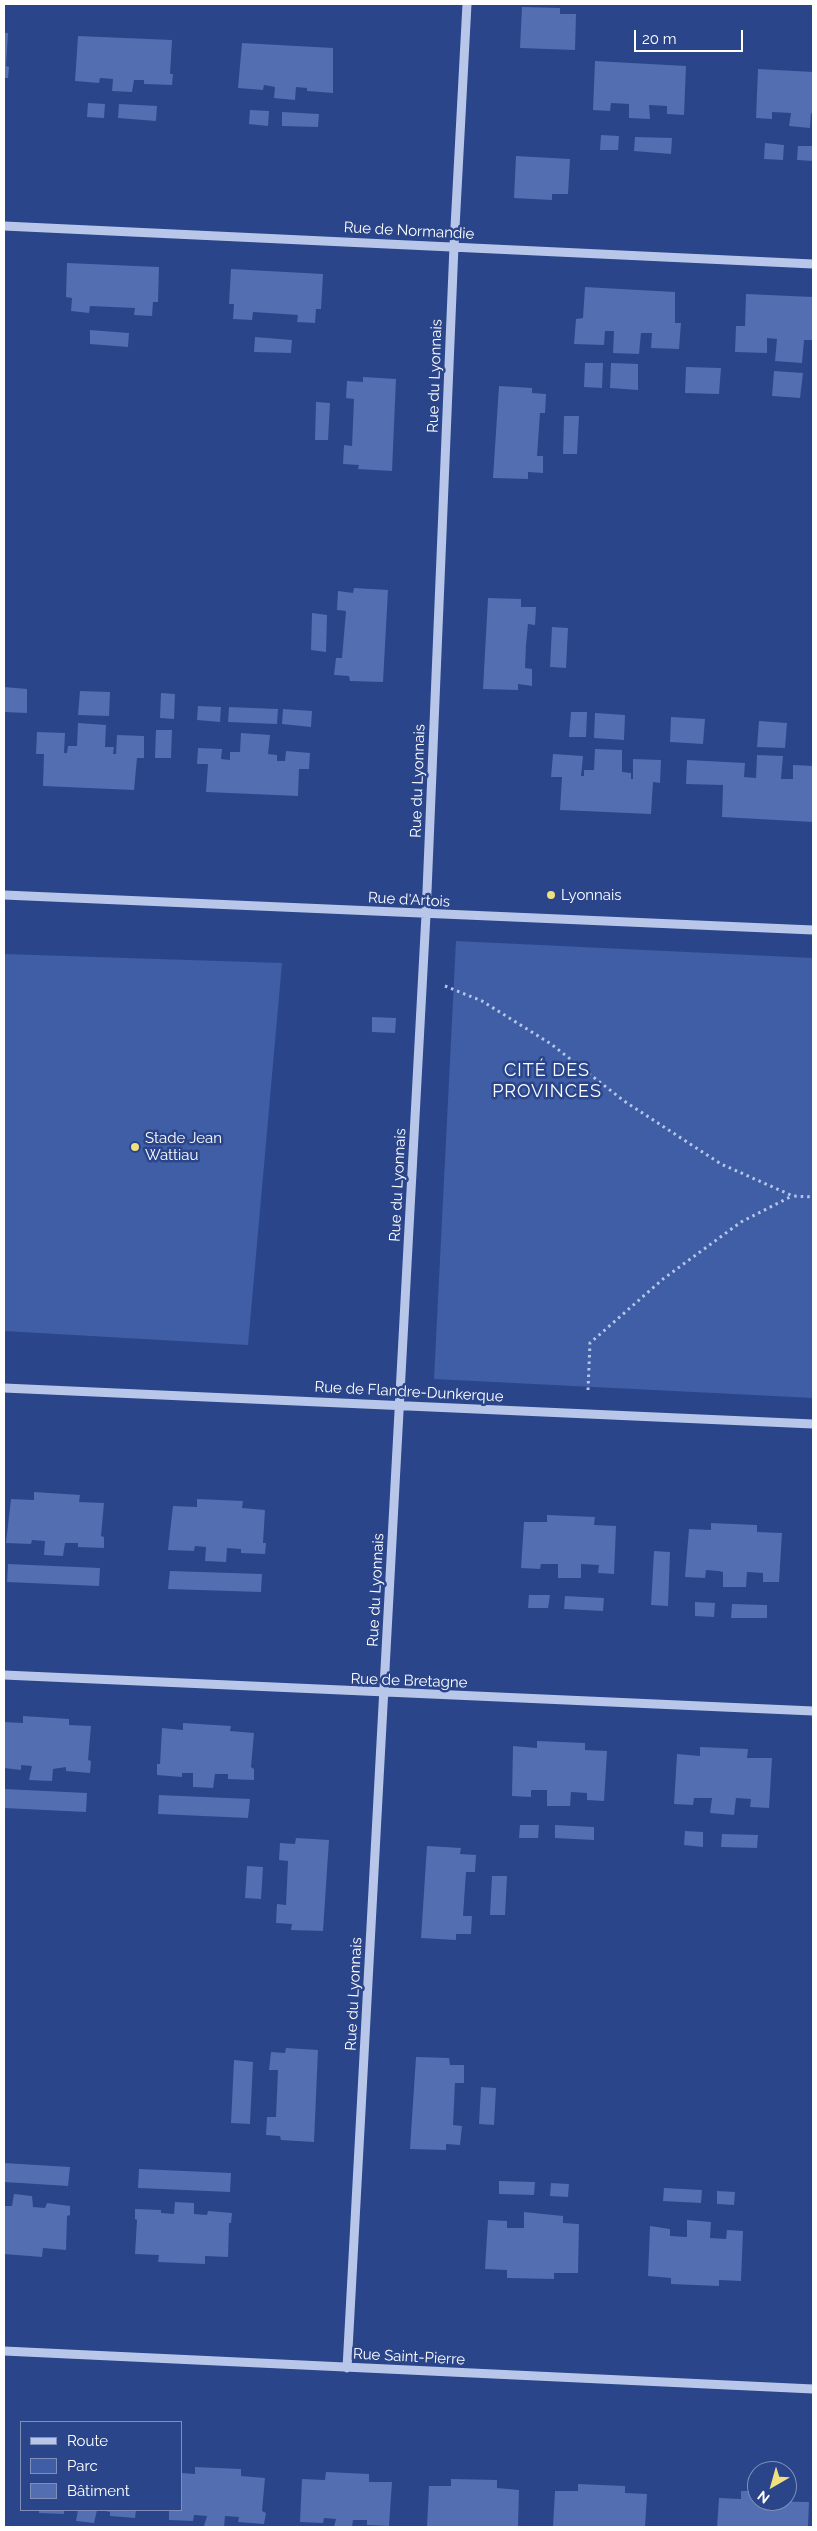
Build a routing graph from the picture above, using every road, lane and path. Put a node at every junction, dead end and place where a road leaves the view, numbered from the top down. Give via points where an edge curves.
1 (467, 4) edge
2 (4, 226) edge
3 (454, 246) junction
4 (813, 264) edge
5 (4, 895) edge
6 (426, 915) junction
7 (813, 930) edge
8 (423, 977) junction
9 (793, 1196) junction
10 (813, 1198) edge
11 (4, 1388) edge
12 (399, 1405) junction
13 (587, 1414) junction
14 (813, 1424) edge
15 (4, 1675) edge
16 (384, 1694) junction
17 (813, 1712) edge
18 (4, 2352) edge
19 (347, 2368) junction
20 (813, 2390) edge

1 - 3 street, Rue du Lyonnais
2 - 3 street, Rue de Normandie
3 - 4 street, Rue de Normandie
3 - 6 street, Rue du Lyonnais
5 - 6 street, Rue d'Artois
6 - 7 street, Rue d'Artois
6 - 8 street, Rue du Lyonnais
8 - 9 path via 482,1001 551,1044 624,1101 721,1164
8 - 12 street, Rue du Lyonnais
9 - 10 path
9 - 13 path via 741,1222 663,1280 590,1343
11 - 12 street, Rue de Flandre-Dunkerque
12 - 13 street, Rue de Flandre-Dunkerque
12 - 16 street, Rue du Lyonnais
13 - 14 street, Rue de Flandre-Dunkerque
15 - 16 street, Rue de Bretagne
16 - 17 street, Rue de Bretagne
16 - 19 street, Rue du Lyonnais
18 - 19 street, Rue Saint-Pierre
19 - 20 street, Rue Saint-Pierre

